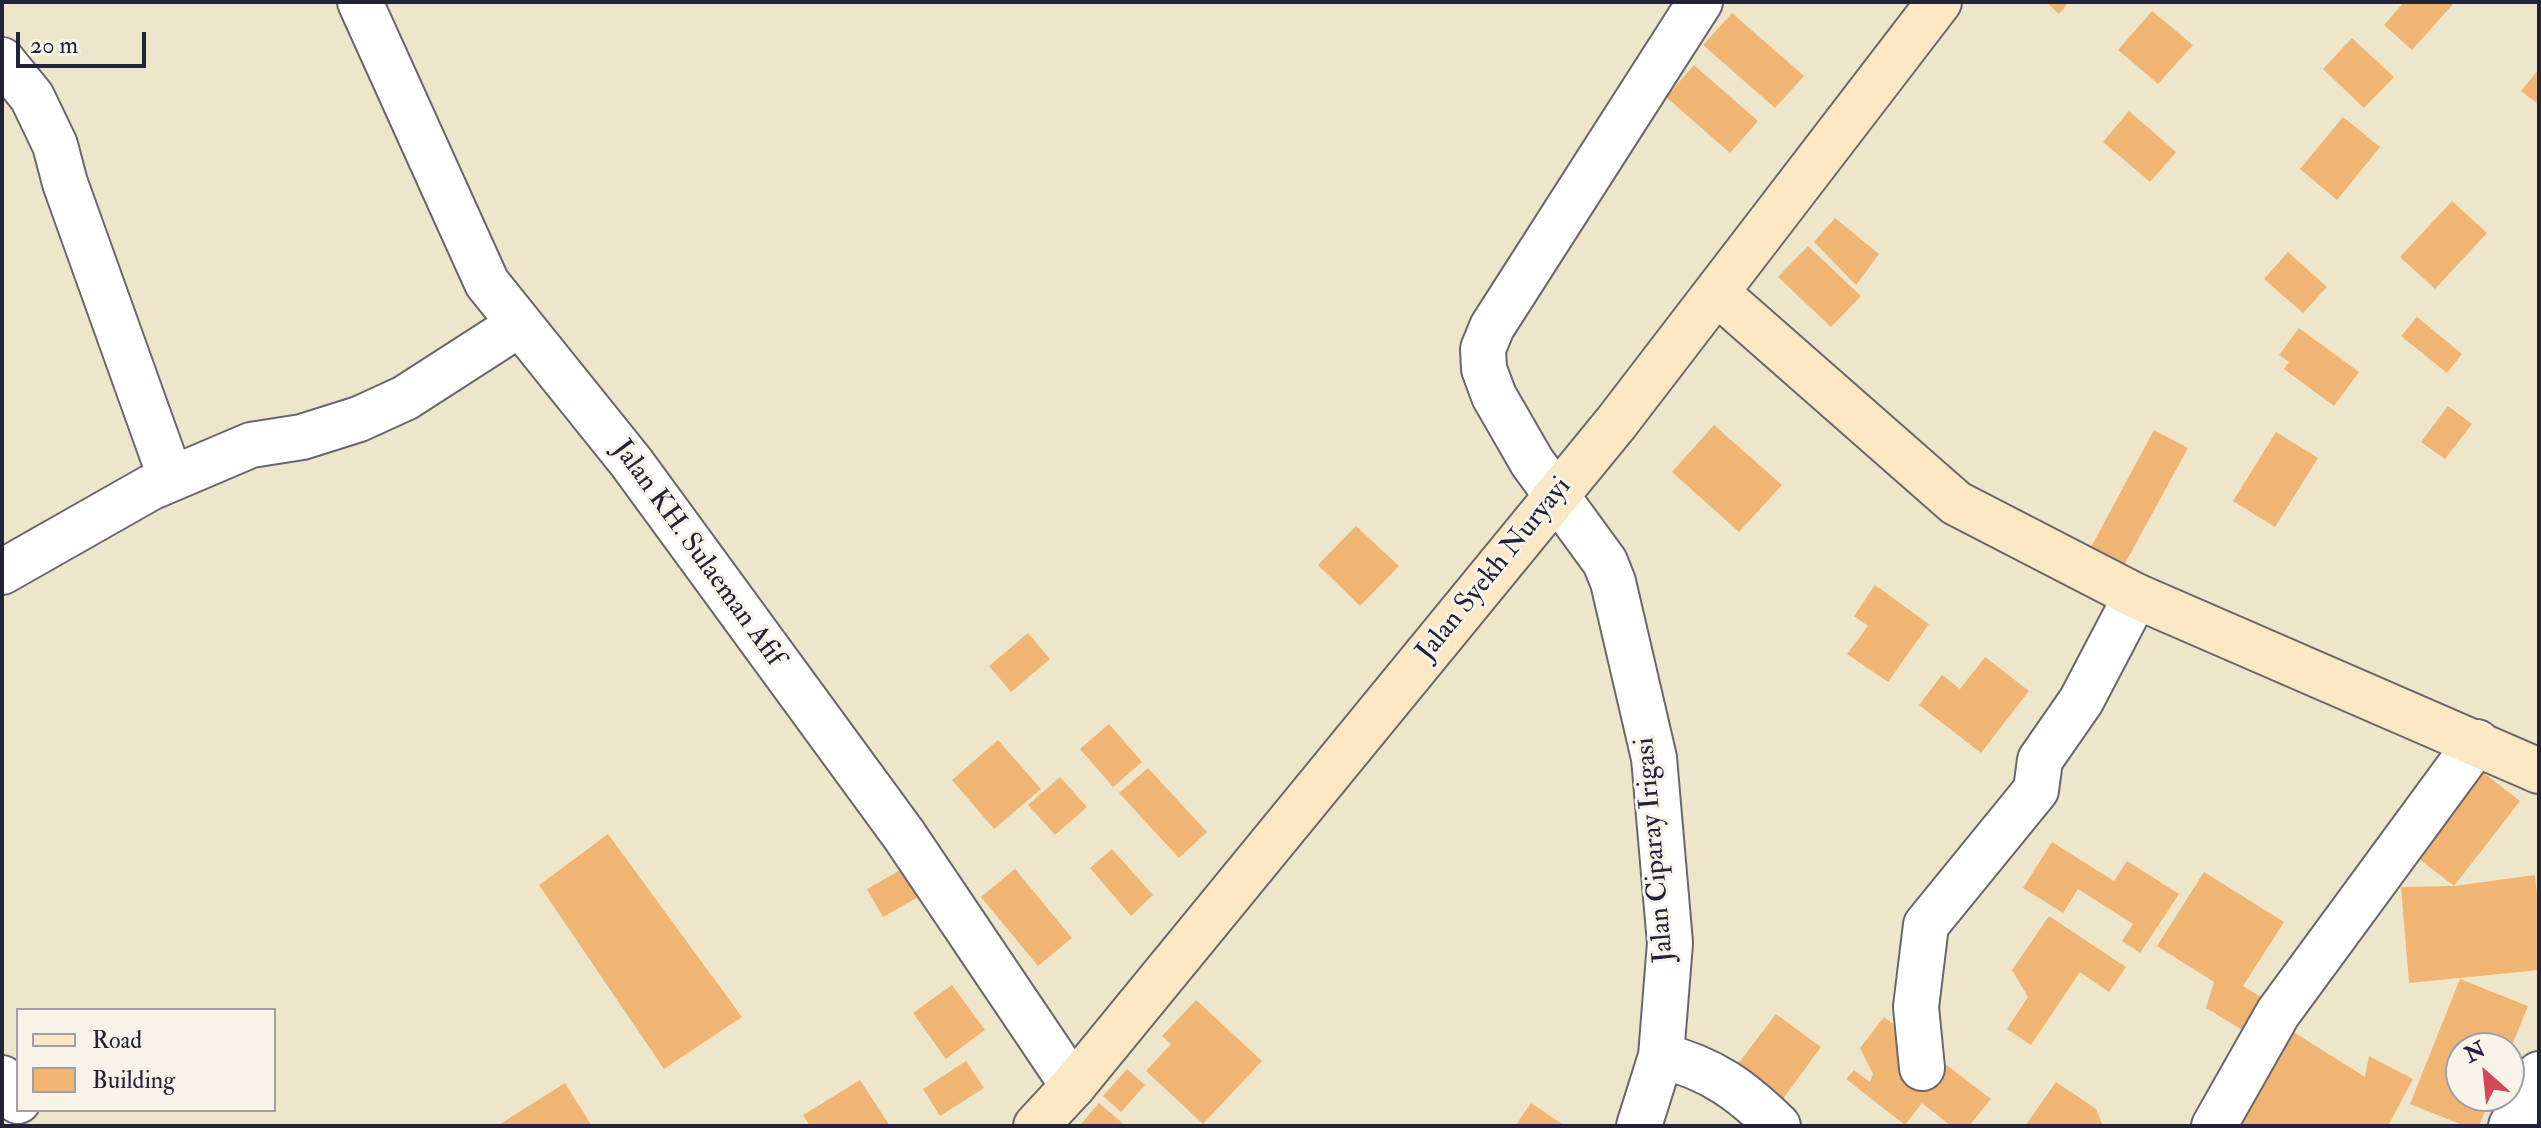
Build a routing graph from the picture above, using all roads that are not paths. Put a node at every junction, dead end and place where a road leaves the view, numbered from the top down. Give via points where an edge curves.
1 (360, 2) edge
2 (1700, 2) edge
3 (1939, 2) edge
4 (2, 60) edge
5 (1717, 293) junction
6 (520, 324) junction
7 (171, 479) junction
8 (1564, 487) junction
9 (2, 572) edge
10 (2136, 596) junction
11 (2477, 742) junction
12 (2539, 771) edge
13 (1690, 1066) junction
14 (1922, 1068) dead end
15 (2539, 1074) edge
16 (2, 1078) edge
17 (1073, 1086) junction
18 (16, 1098) edge
19 (1036, 1126) edge
20 (1639, 1126) edge
21 (1778, 1126) edge
22 (2214, 1126) edge
23 (2511, 1126) edge

1 - 6 street, Jalan KH. Sulaeman Afif via 487,283
2 - 8 street, Jalan Ciparay Irigasi via 1492,327 1483,349 1494,396 1532,462
3 - 5 main road, Jalan Syekh Nuryayi
4 - 7 street via 32,97 55,145
5 - 8 main road, Jalan Syekh Nuryayi
5 - 10 main road via 1956,503
6 - 7 street via 405,398 359,419 302,437 251,445
6 - 17 street, Jalan KH. Sulaeman Afif via 631,462 904,835
7 - 9 street
8 - 13 street, Jalan Ciparay Irigasi via 1613,582 1654,758 1670,943
8 - 17 main road, Jalan Syekh Nuryayi
10 - 11 main road
10 - 14 street via 2081,701 2040,760 2036,790 1926,925 1916,1007
11 - 12 main road
11 - 22 street via 2278,1013
13 - 20 street, Jalan Ciparay Irigasi
13 - 21 street via 1748,1096
15 - 23 street
16 - 18 street
17 - 19 main road, Jalan Syekh Nuryayi

